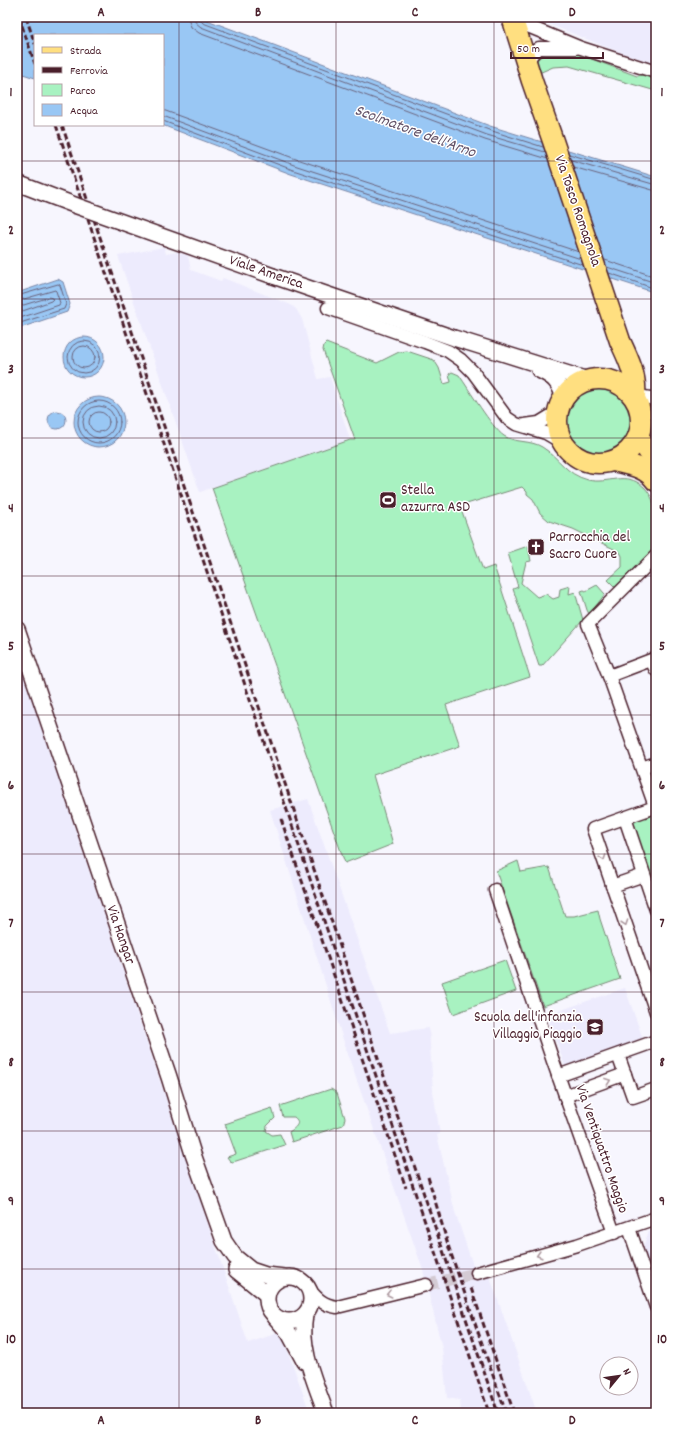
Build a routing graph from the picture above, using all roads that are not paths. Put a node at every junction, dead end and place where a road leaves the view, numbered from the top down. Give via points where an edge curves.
1 (509, 18) edge
2 (581, 48) junction
3 (529, 72) junction
4 (656, 72) edge
5 (17, 183) edge
6 (328, 308) dead end
7 (622, 352) junction
8 (517, 358) junction
9 (594, 380) junction
10 (636, 397) junction
11 (656, 399) edge
12 (560, 405) junction
13 (520, 426) junction
14 (638, 437) junction
15 (563, 443) junction
16 (614, 462) junction
17 (656, 462) edge
18 (656, 481) edge
19 (656, 556) edge
20 (656, 562) edge
21 (644, 569) junction
22 (17, 629) edge
23 (653, 665) edge
24 (609, 676) junction
25 (656, 763) edge
26 (642, 768) junction
27 (656, 808) edge
28 (625, 818) junction
29 (644, 875) junction
30 (612, 886) junction
31 (495, 890) dead end
32 (655, 903) edge
33 (651, 981) edge
34 (656, 1012) edge
35 (656, 1042) edge
36 (618, 1055) junction
37 (625, 1074) junction
38 (558, 1076) junction
39 (656, 1089) edge
40 (565, 1096) junction
41 (656, 1218) edge
42 (629, 1228) junction
43 (614, 1233) junction
44 (224, 1241) junction
45 (477, 1273) tunnel mouth
46 (284, 1278) junction
47 (426, 1285) tunnel mouth
48 (308, 1288) junction
49 (267, 1295) junction
50 (656, 1307) edge
51 (305, 1314) junction
52 (275, 1317) junction
53 (313, 1376) junction
54 (326, 1413) edge

1 - 2 street
1 - 3 main road, Via Tosco Romagnola via 520,64
2 - 3 street via 539,48 532,54
2 - 4 street
3 - 7 main road, Via Tosco Romagnola
5 - 8 street, Viale America, bridge via 273,276
6 - 13 street via 453,354 474,372 507,418
7 - 9 main road via 609,371
7 - 10 main road, Via Tosco Romagnola via 635,379
8 - 9 street
8 - 12 street via 552,376 559,386
9 - 10 main road via 604,379 619,383
9 - 12 main road via 568,394
10 - 11 street
10 - 14 main road via 641,419
12 - 13 street via 540,423
12 - 15 main road via 556,422
13 - 15 street via 546,434
14 - 16 main road via 627,453
14 - 17 main road
15 - 16 main road via 585,461 600,464
16 - 18 main road via 642,469
19 - 21 street
20 - 21 street
21 - 24 street via 588,624
22 - 44 street, Via Hangar
23 - 24 street
24 - 26 street
25 - 26 street
26 - 27 street
27 - 28 street
28 - 29 street
28 -> 30 street via 594,829
29 - 30 street
29 - 32 street
30 -> 33 street
31 - 38 street, Via Ventiquattro Maggio
33 - 34 street
35 - 36 street
36 - 37 street
36 - 38 street
37 - 39 street via 633,1097
40 -> 37 street
38 - 40 street, Via Ventiquattro Maggio
40 - 43 street, Via Ventiquattro Maggio
41 - 42 street, Via Ventiquattro Maggio
42 - 43 street, Via Ventiquattro Maggio
42 - 50 street
43 -> 45 street, Via Ventiquattro Maggio
44 - 46 street, Via Hangar via 235,1257 250,1270
44 - 49 street, Via Hangar via 226,1256 232,1266
46 - 48 street via 298,1279
46 - 49 street via 273,1283
47 -> 48 street via 337,1307 319,1301
48 - 51 street via 311,1301 310,1308
49 - 52 street via 268,1306
51 - 52 street via 293,1321
51 - 53 street via 305,1347
52 - 53 street via 289,1333
53 - 54 street

